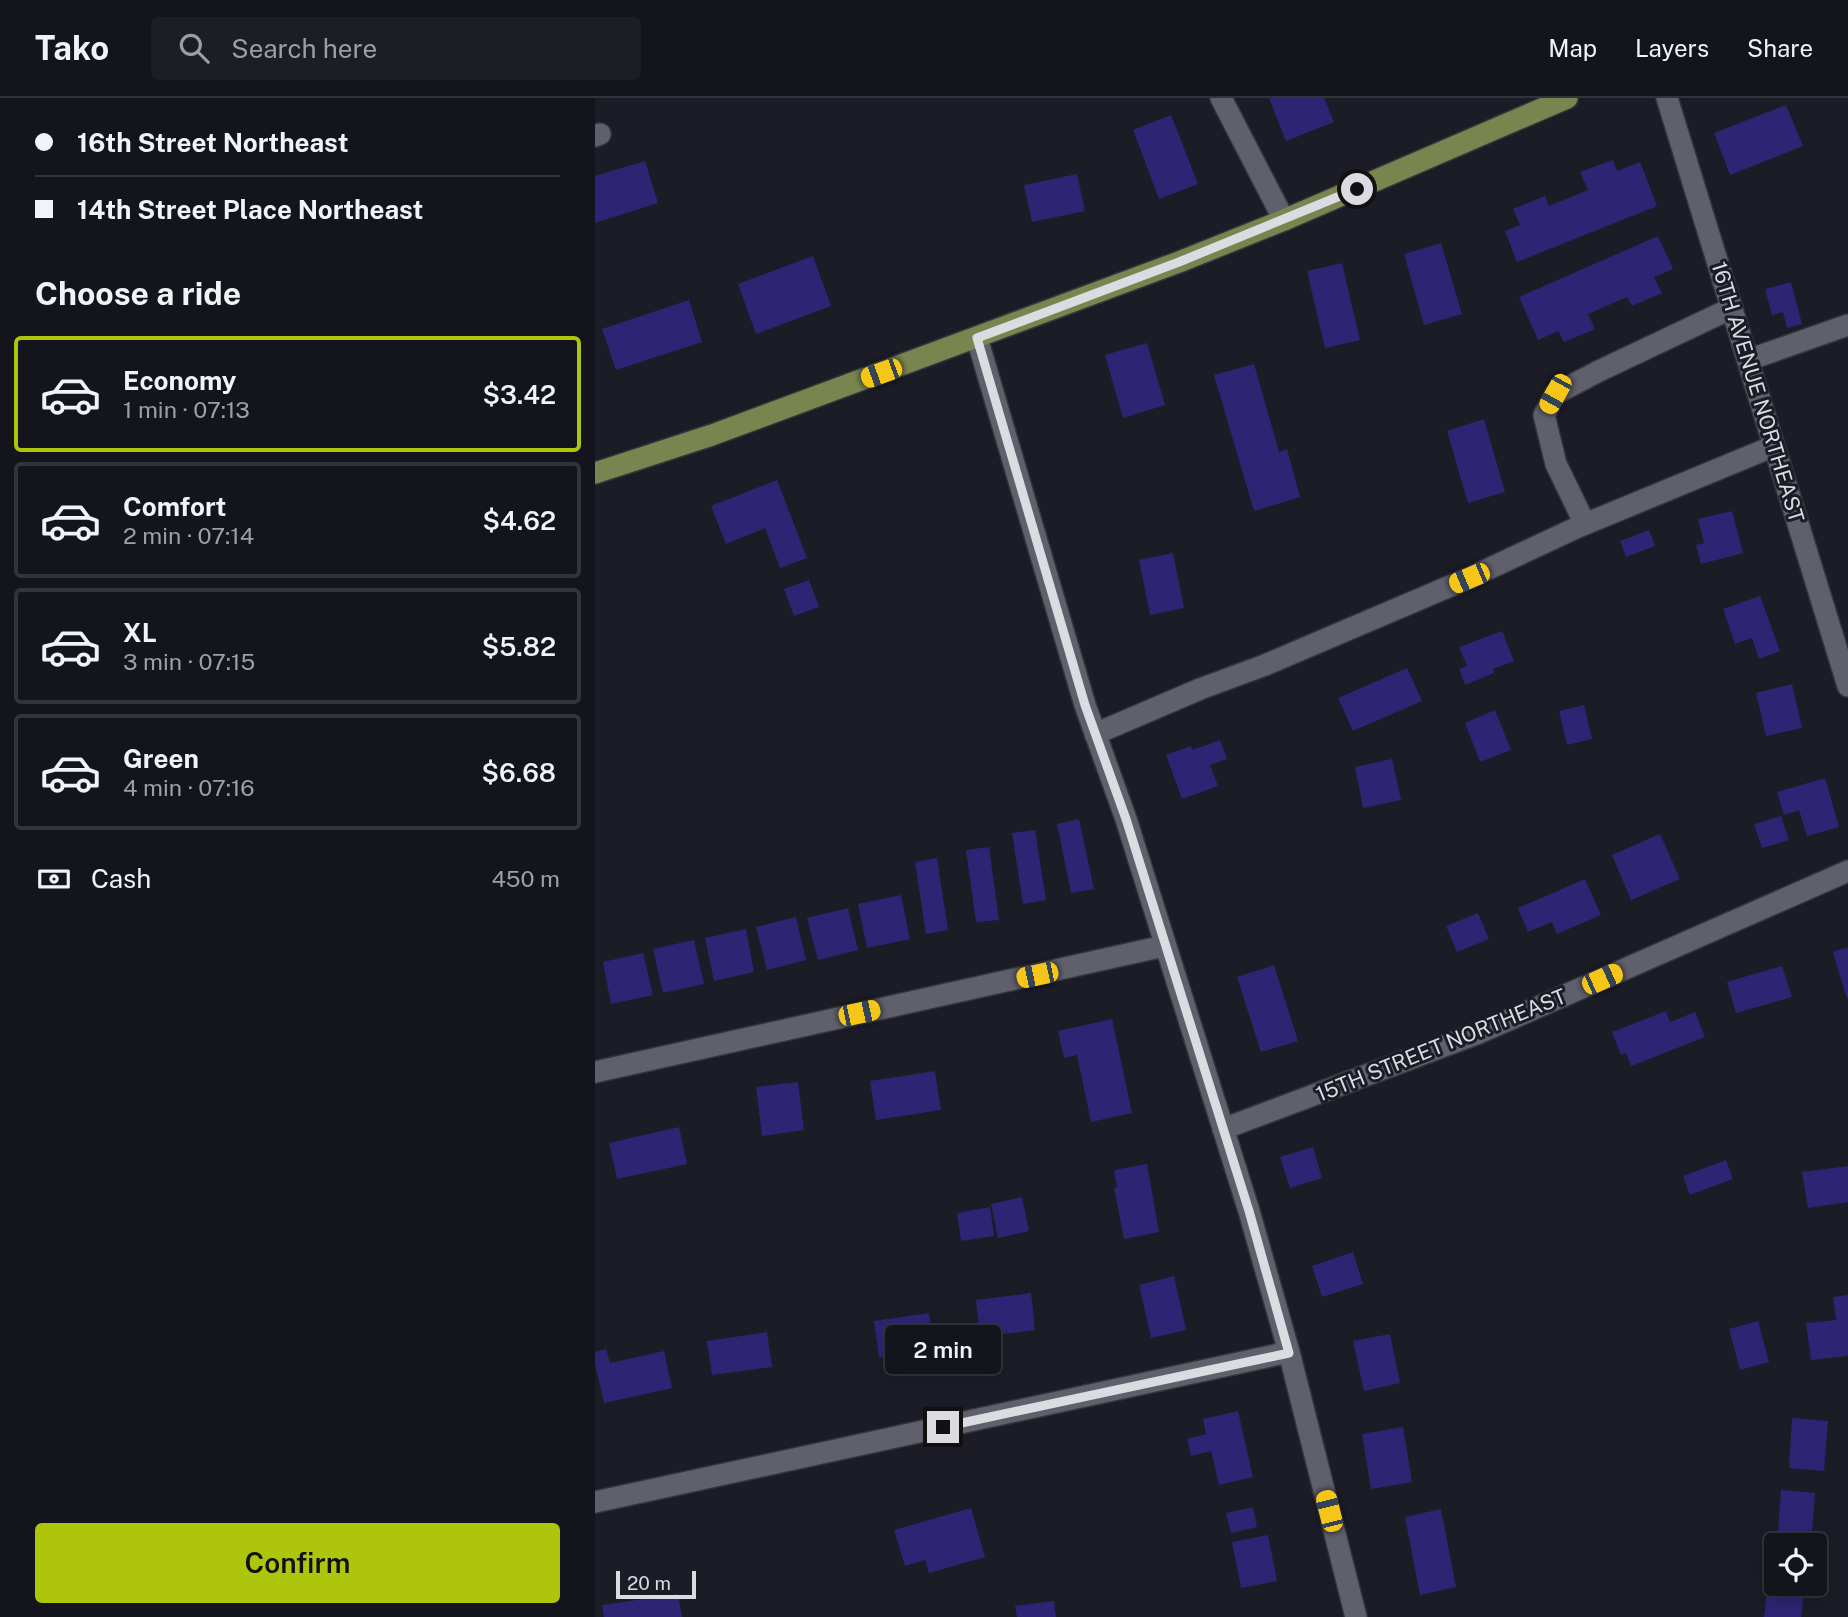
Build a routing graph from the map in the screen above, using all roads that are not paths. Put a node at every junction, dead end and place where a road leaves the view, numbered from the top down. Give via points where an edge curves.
1 (1220, 98) edge
2 (1567, 98) edge
3 (1667, 98) edge
4 (1284, 220) junction
5 (1732, 307) junction
6 (1848, 325) edge
7 (977, 338) junction
8 (1748, 360) junction
9 (1774, 446) junction
10 (595, 473) edge
11 (1585, 524) junction
12 (1848, 686) edge
13 (1095, 734) junction
14 (1848, 871) edge
15 (1164, 946) junction
16 (595, 1072) edge
17 (1223, 1129) junction
18 (1289, 1353) junction
19 (595, 1502) edge
20 (1356, 1617) edge

1 - 4 street
2 - 4 main road
3 - 5 street, 16TH AVENUE NORTHEAST
4 - 7 main road
5 - 8 street, 16TH AVENUE NORTHEAST
5 - 11 street via 1555,394 1543,415 1556,464
6 - 8 street
7 - 10 main road
7 - 13 street
8 - 9 street, 16TH AVENUE NORTHEAST
9 - 11 street
9 - 12 street, 16TH AVENUE NORTHEAST
11 - 13 street via 1469,578
13 - 15 street
14 - 17 street, 15TH STREET NORTHEAST via 1479,1033
15 - 16 street
15 - 17 street
17 - 18 street
18 - 19 street
18 - 20 street

